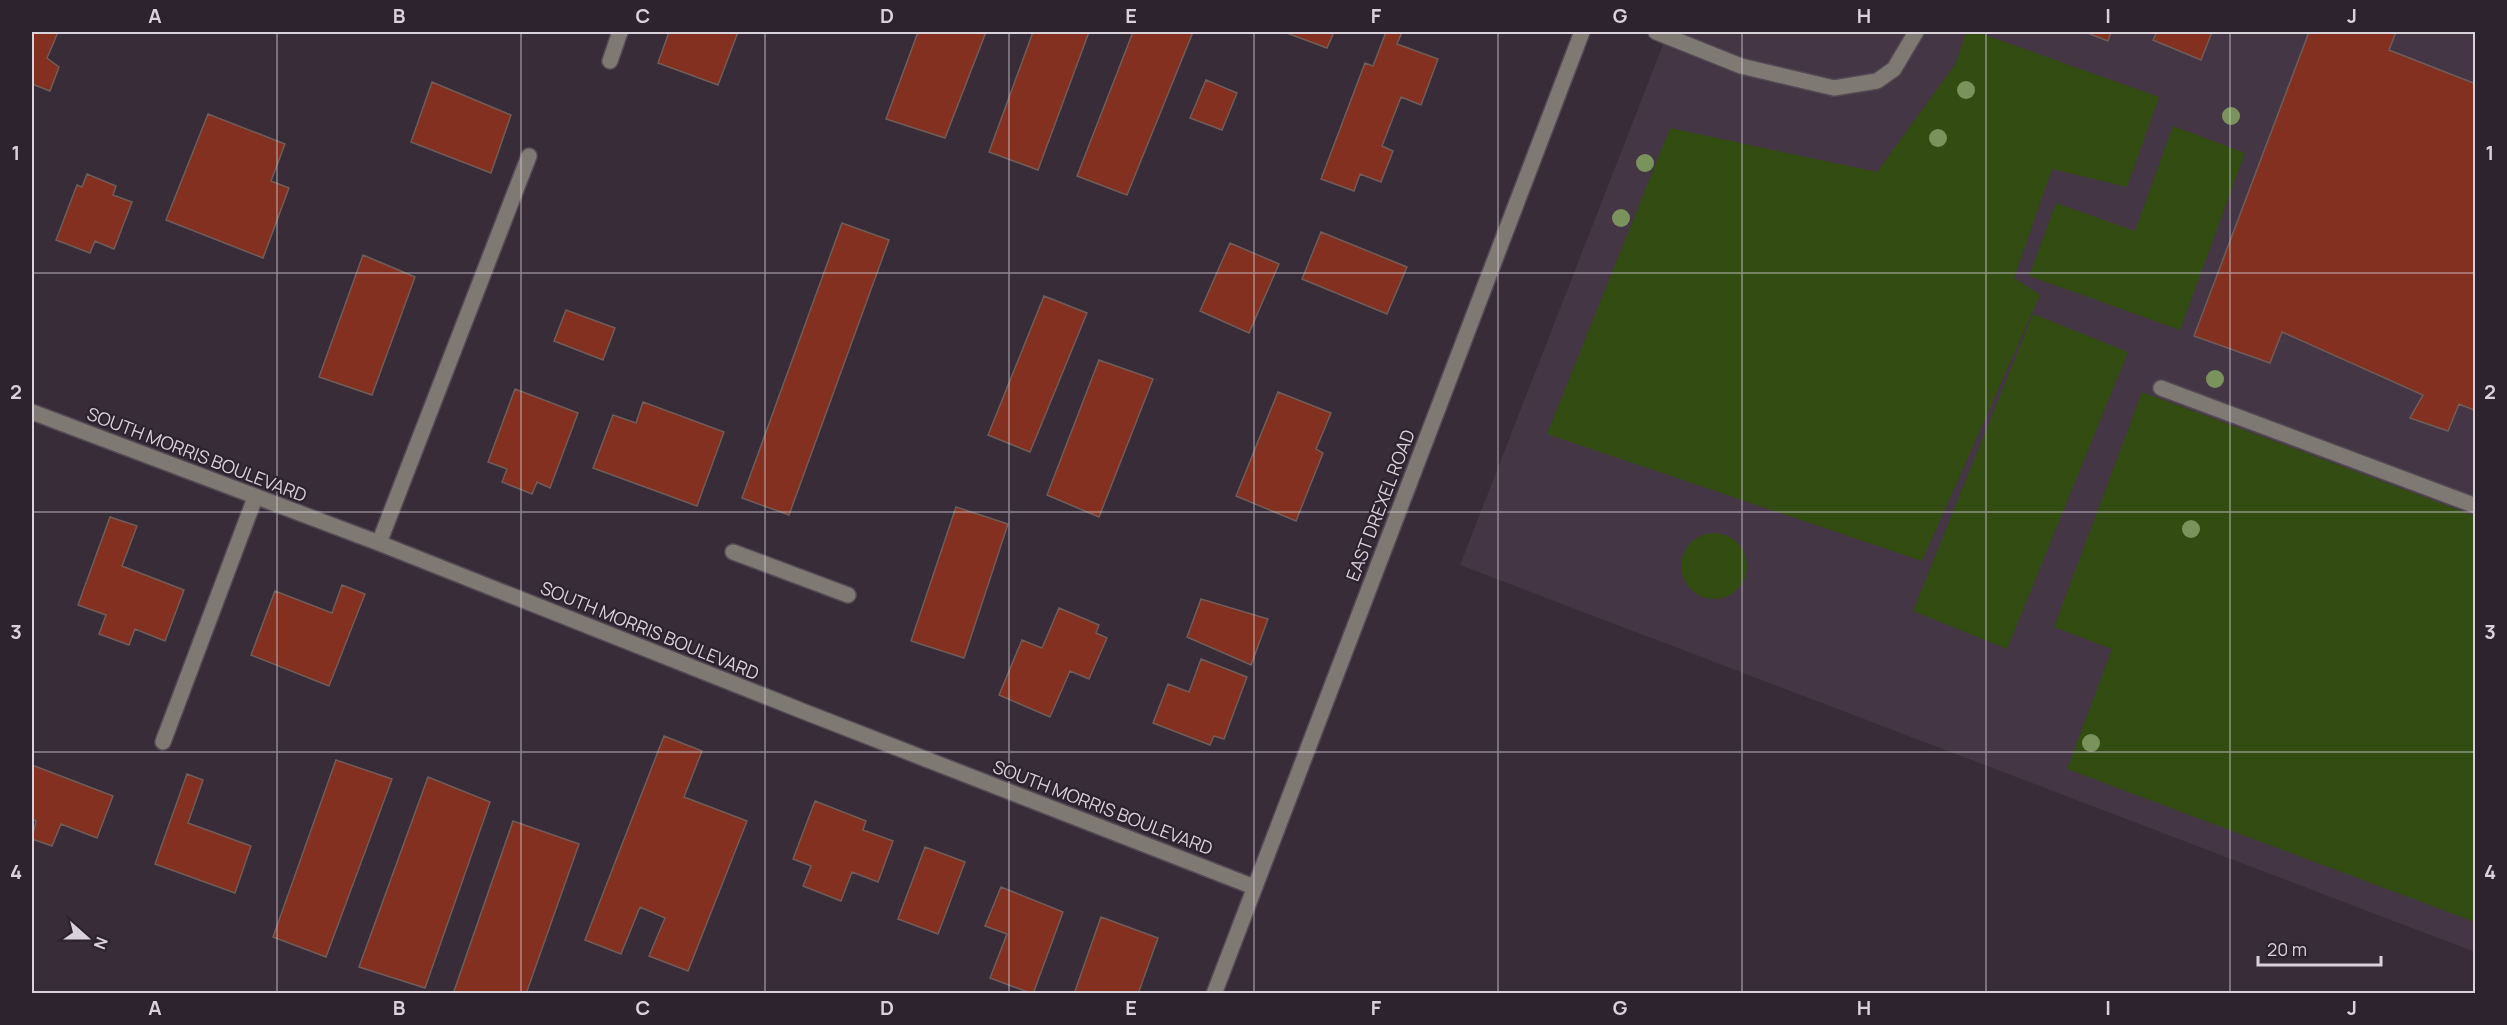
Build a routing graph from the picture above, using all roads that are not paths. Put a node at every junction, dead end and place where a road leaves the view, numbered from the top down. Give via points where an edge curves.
1 (620, 32) edge
2 (1582, 32) edge
3 (1656, 32) edge
4 (1916, 32) edge
5 (609, 61) dead end
6 (529, 156) dead end
7 (2161, 388) dead end
8 (32, 412) edge
9 (255, 498) junction
10 (2475, 506) edge
11 (379, 543) junction
12 (733, 552) dead end
13 (848, 595) dead end
14 (164, 742) dead end
15 (1254, 886) junction
16 (1214, 993) edge

1 - 5 street
2 - 15 street, EAST DREXEL ROAD
3 - 4 street via 1741,66 1834,88 1877,81 1894,69
6 - 11 street
7 - 10 street
8 - 9 street, SOUTH MORRIS BOULEVARD
9 - 11 street, SOUTH MORRIS BOULEVARD
9 - 14 street
11 - 15 street, SOUTH MORRIS BOULEVARD
12 - 13 street
15 - 16 street, EAST DREXEL ROAD

